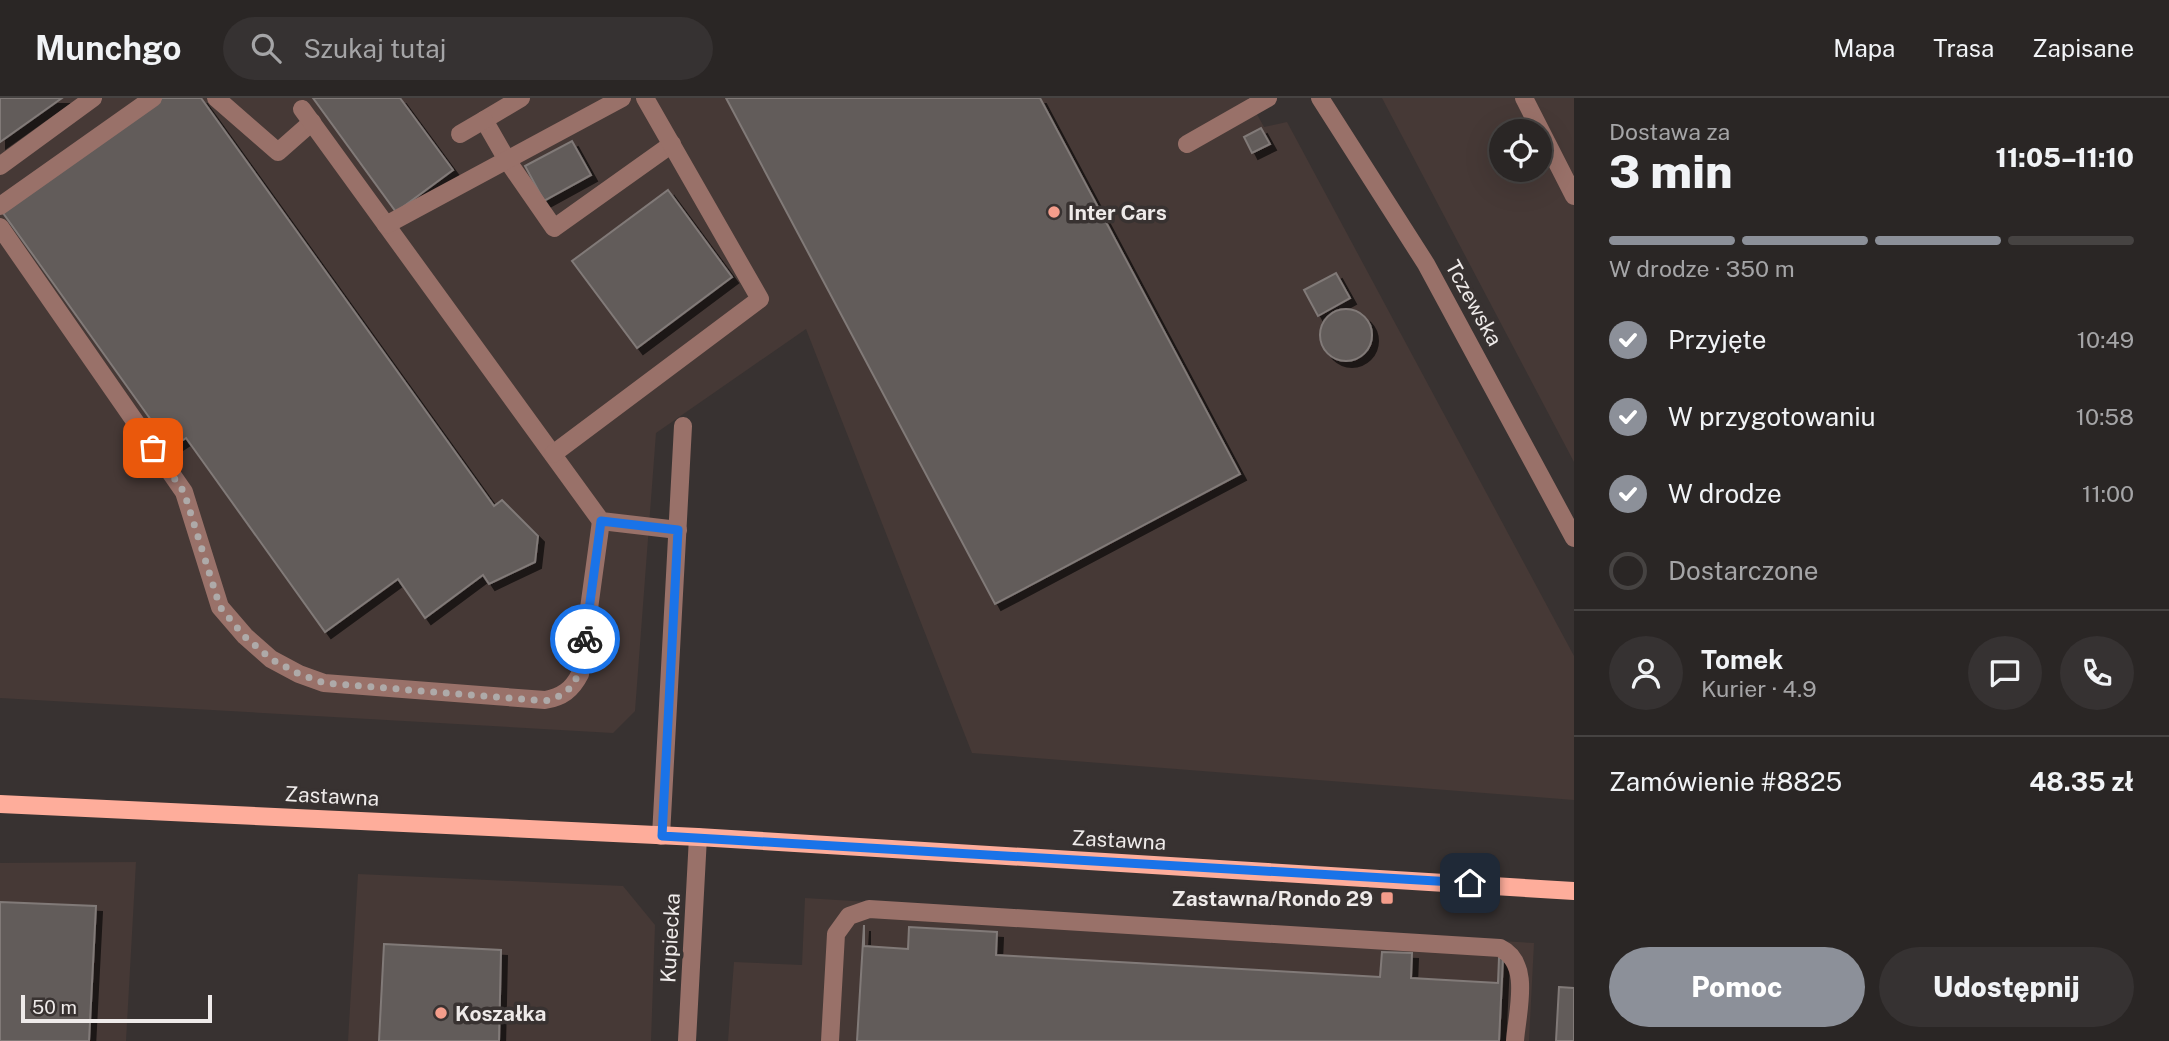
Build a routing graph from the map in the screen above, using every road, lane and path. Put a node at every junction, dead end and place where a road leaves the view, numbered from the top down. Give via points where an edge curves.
1 (93, 98) edge
2 (153, 98) edge
3 (216, 98) edge
4 (522, 98) edge
5 (622, 98) edge
6 (645, 98) edge
7 (1268, 98) edge
8 (1320, 98) edge
9 (1524, 98) edge
10 (484, 120) junction
11 (460, 134) dead end
12 (672, 144) junction
13 (1187, 144) dead end
14 (507, 160) junction
15 (0, 166) edge
16 (1574, 196) edge
17 (0, 206) edge
18 (386, 225) junction
19 (0, 227) edge
20 (683, 426) dead end
21 (553, 454) junction
22 (601, 521) junction
23 (678, 530) junction
24 (1574, 538) edge
25 (0, 804) edge
26 (662, 836) junction
27 (698, 837) junction
28 (1574, 891) edge
29 (687, 1041) edge
30 (830, 1041) edge
31 (1515, 1041) edge

1 - 15 street
2 - 17 street
3 - 18 street via 278,152 307,116
4 - 10 street
5 - 14 street
6 - 12 street
7 - 13 street
8 - 24 street, Tczewska via 1426,264
9 - 16 street
10 - 11 street
10 - 14 street
12 - 14 street via 554,228
12 - 21 street via 760,299
14 - 18 street
18 - 21 street
19 - 22 street via 184,492 220,607 271,659 299,674 324,683 545,701 557,698 580,674
20 - 23 street
21 - 22 street
22 - 23 street
23 - 26 street
25 - 26 main road, Zastawna
26 - 27 main road, Zastawna
27 - 28 main road, Zastawna
27 - 29 street, Kupiecka
30 - 31 street via 836,934 849,916 869,909 1500,948 1513,956 1520,972

